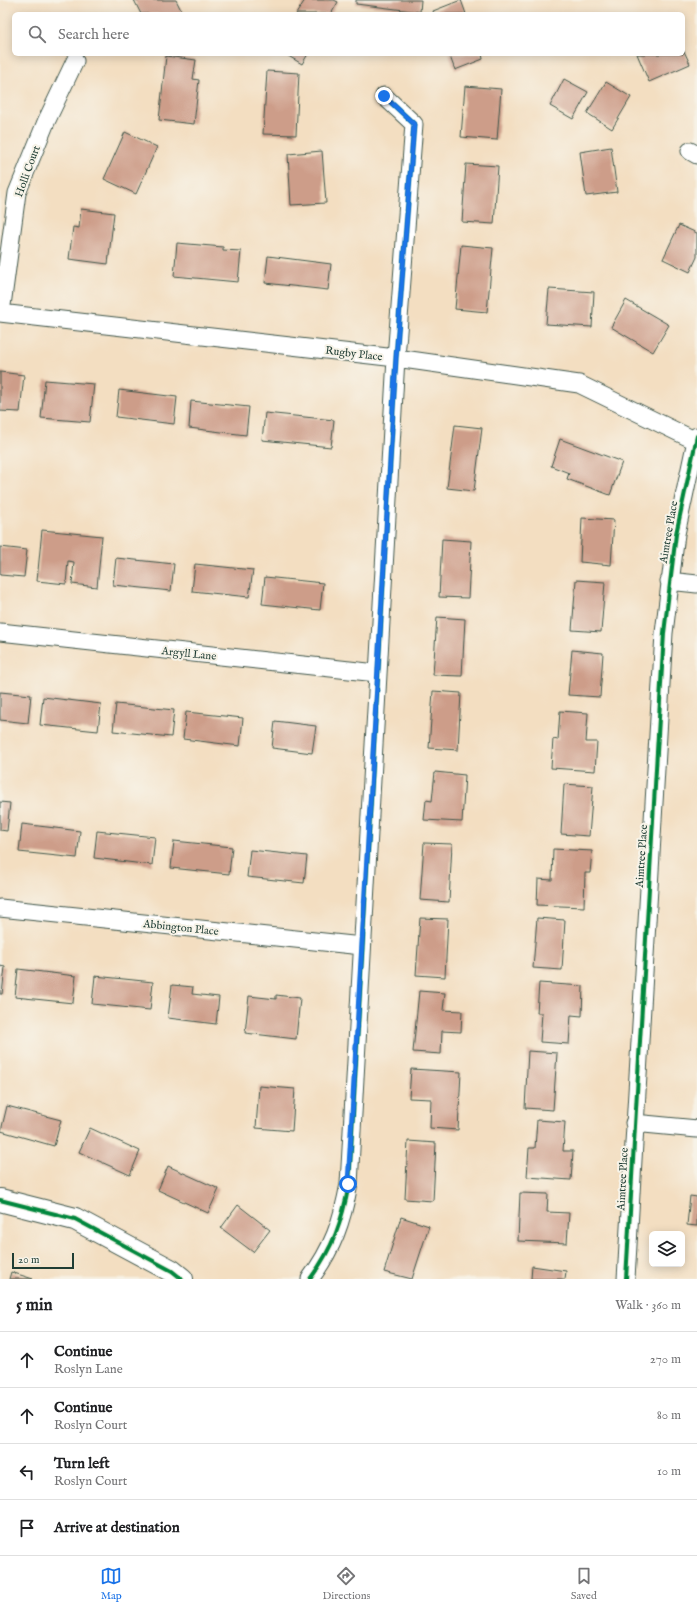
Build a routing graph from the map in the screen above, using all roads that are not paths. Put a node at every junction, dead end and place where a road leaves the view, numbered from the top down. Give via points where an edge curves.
1 (75, 61) dead end
2 (384, 96) dead end
3 (0, 313) edge
4 (396, 358) junction
5 (696, 439) edge
6 (669, 581) junction
7 (697, 584) edge
8 (0, 632) edge
9 (377, 673) junction
10 (0, 908) edge
11 (362, 946) junction
12 (634, 1123) junction
13 (697, 1129) edge
14 (0, 1200) edge
15 (182, 1279) edge
16 (310, 1279) edge
17 (626, 1279) edge

1 - 3 street, Holli Court via 46,122 17,193
2 - 4 street via 414,124
3 - 4 street, Rugby Place
4 - 5 street, Rugby Place via 579,384
4 - 9 street
5 - 6 street, Aimtree Place
6 - 7 street
6 - 12 street, Aimtree Place
8 - 9 street, Argyll Lane
9 - 11 street
10 - 11 street, Abbington Place
11 - 16 street via 348,1184 344,1210 337,1235
12 - 13 street
12 - 17 street, Aimtree Place
14 - 15 street via 74,1219 172,1271

